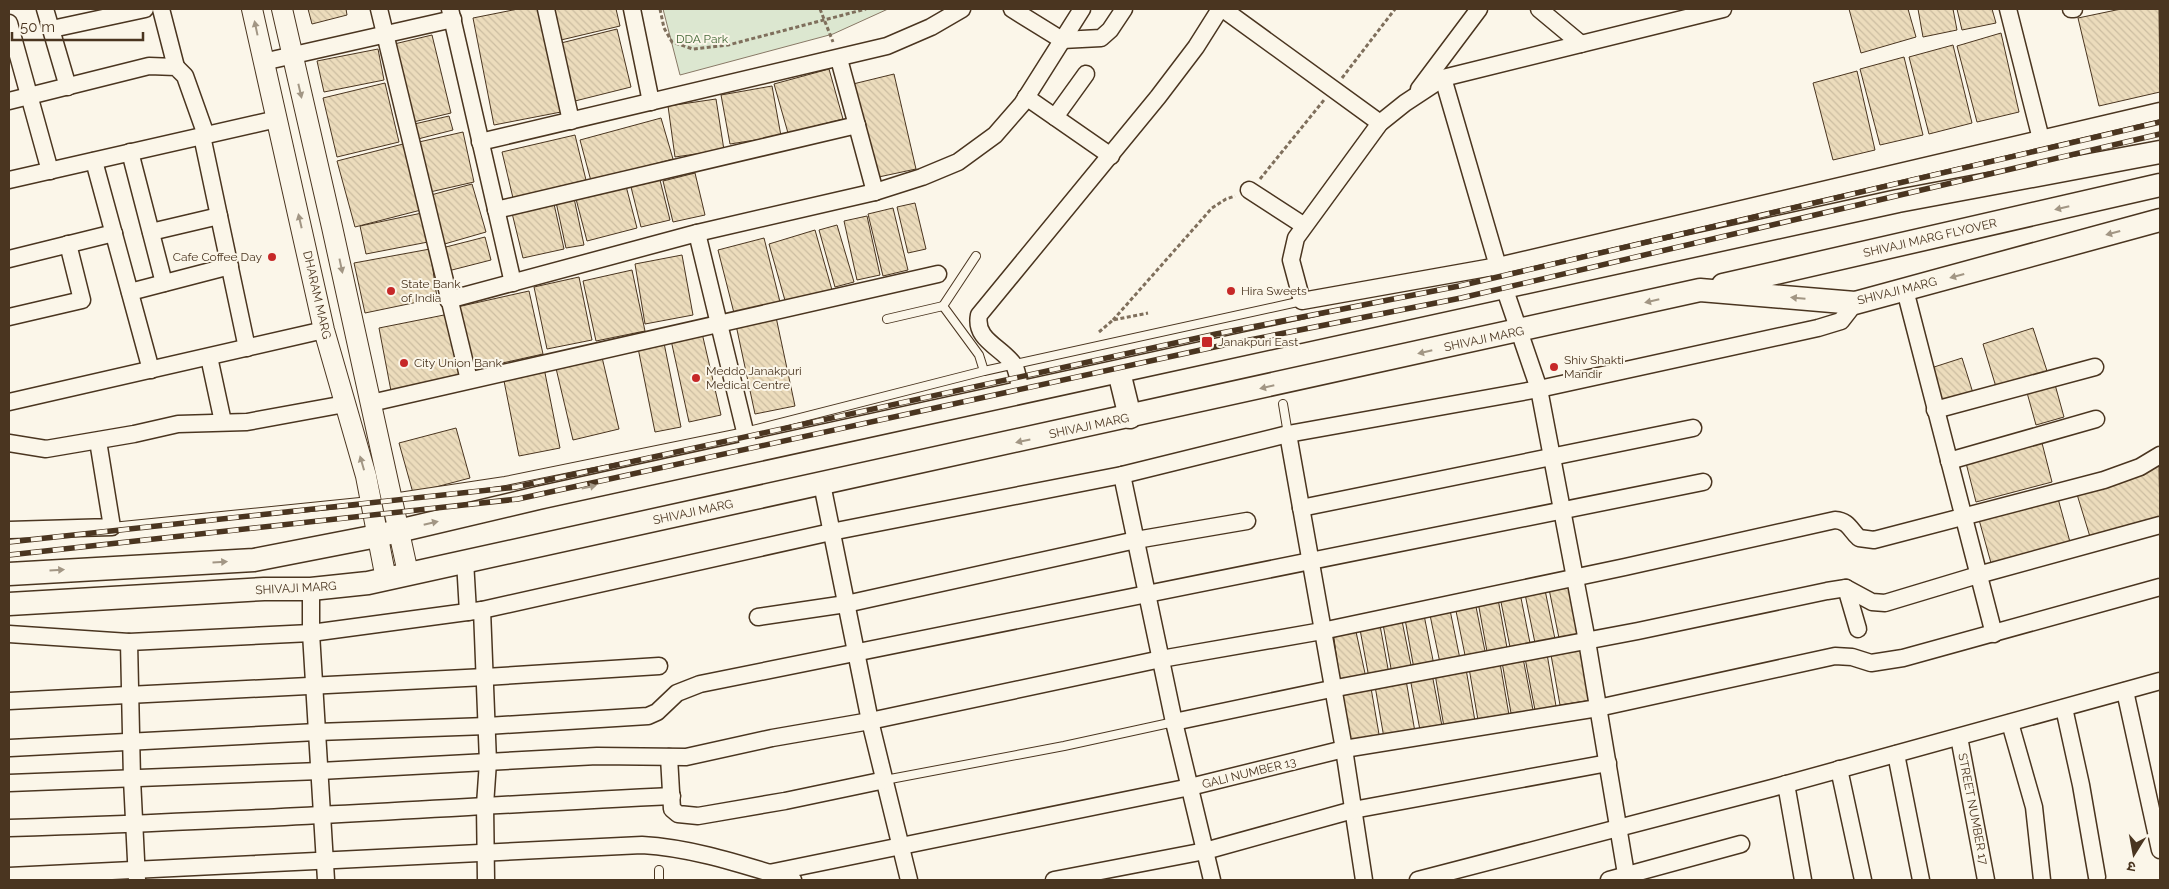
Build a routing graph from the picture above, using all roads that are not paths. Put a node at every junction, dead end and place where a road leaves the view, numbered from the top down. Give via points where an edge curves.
1 (46, 9) edge
2 (145, 9) edge
3 (162, 9) edge
4 (252, 9) edge
5 (282, 9) edge
6 (379, 9) edge
7 (546, 9) edge
8 (632, 9) edge
9 (962, 9) edge
10 (1012, 9) edge
11 (1082, 9) edge
12 (1124, 9) edge
13 (1222, 9) edge
14 (1479, 9) edge
15 (1540, 9) edge
16 (1723, 9) edge
17 (2008, 9) edge
18 (451, 14) edge
19 (1669, 15) edge
20 (9, 23) edge
21 (52, 29) junction
22 (385, 34) junction
23 (1062, 40) junction
24 (1581, 44) junction
25 (291, 56) junction
26 (839, 59) junction
27 (264, 62) junction
28 (176, 67) junction
29 (1086, 74) dead end
30 (1443, 78) junction
31 (68, 87) junction
32 (29, 97) junction
33 (1026, 97) junction
34 (1412, 98) junction
35 (9, 101) edge
36 (651, 102) junction
37 (2160, 111) edge
38 (1055, 117) junction
39 (277, 119) junction
40 (571, 121) junction
41 (1380, 124) junction
42 (857, 125) junction
43 (204, 136) junction
44 (2041, 139) junction
45 (480, 142) junction
46 (130, 152) junction
47 (2160, 152) edge
48 (1110, 156) junction
49 (94, 161) junction
50 (50, 171) junction
51 (9, 180) edge
52 (2160, 185) edge
53 (1249, 190) road end
54 (875, 192) junction
55 (496, 210) junction
56 (219, 216) junction
57 (2160, 220) edge
58 (1303, 225) junction
59 (151, 232) junction
60 (114, 233) junction
61 (697, 233) junction
62 (68, 244) junction
63 (976, 256) dead end
64 (9, 259) edge
65 (230, 266) junction
66 (938, 274) dead end
67 (1501, 277) junction
68 (164, 283) junction
69 (512, 283) junction
70 (1700, 290) junction
71 (1905, 290) junction
72 (130, 292) junction
73 (448, 300) junction
74 (1309, 300) junction
75 (1855, 303) junction
76 (943, 306) junction
77 (10, 313) edge
78 (887, 318) dead end
79 (719, 324) junction
80 (1324, 326) junction
81 (324, 330) junction
82 (1520, 330) junction
83 (247, 348) junction
84 (209, 356) junction
85 (1014, 365) junction
86 (2095, 367) dead end
87 (151, 370) junction
88 (984, 372) junction
89 (1119, 372) junction
90 (469, 380) junction
91 (1539, 389) junction
92 (1020, 393) junction
93 (9, 402) edge
94 (371, 402) junction
95 (345, 404) junction
96 (1283, 404) dead end
97 (1935, 410) junction
98 (1130, 417) junction
99 (2096, 419) dead end
100 (223, 422) junction
101 (1693, 428) dead end
102 (1288, 434) junction
103 (98, 441) junction
104 (747, 442) junction
105 (9, 443) edge
106 (2160, 456) edge
107 (1552, 457) junction
108 (1949, 460) junction
109 (1122, 475) junction
110 (1703, 482) dead end
111 (822, 484) junction
112 (392, 498) junction
113 (370, 501) junction
114 (1301, 508) junction
115 (1562, 510) junction
116 (1964, 518) junction
117 (1247, 521) dead end
118 (2160, 525) edge
119 (112, 527) junction
120 (9, 530) edge
121 (399, 531) junction
122 (831, 532) junction
123 (377, 536) junction
124 (1136, 540) junction
125 (465, 561) junction
126 (1310, 562) junction
127 (9, 574) edge
128 (408, 574) junction
129 (1978, 575) junction
130 (1575, 577) junction
131 (386, 579) junction
132 (2160, 587) edge
133 (1846, 588) junction
134 (312, 589) junction
135 (1147, 595) junction
136 (9, 604) edge
137 (846, 604) junction
138 (475, 611) junction
139 (758, 616) dead end
140 (1858, 629) dead end
141 (1322, 630) junction
142 (312, 633) junction
143 (9, 634) edge
144 (1994, 634) junction
145 (1587, 641) junction
146 (129, 642) junction
147 (856, 654) junction
148 (1161, 659) junction
149 (659, 666) dead end
150 (485, 677) junction
151 (2160, 681) edge
152 (315, 686) junction
153 (1332, 689) junction
154 (2125, 691) junction
155 (130, 695) junction
156 (9, 701) edge
157 (1598, 708) junction
158 (2064, 708) junction
159 (870, 721) junction
160 (1174, 722) junction
161 (2010, 723) junction
162 (487, 726) junction
163 (318, 732) junction
164 (1959, 737) junction
165 (132, 742) junction
166 (10, 748) edge
167 (1344, 749) junction
168 (1896, 754) junction
169 (668, 757) junction
170 (488, 762) junction
171 (1608, 763) junction
172 (1839, 769) junction
173 (320, 771) junction
174 (132, 779) junction
175 (884, 780) junction
176 (9, 784) edge
177 (1786, 784) junction
178 (1190, 788) junction
179 (672, 796) junction
180 (486, 805) junction
181 (1354, 810) junction
182 (322, 816) junction
183 (134, 825) junction
184 (1619, 826) junction
185 (9, 828) edge
186 (1741, 844) dead end
187 (901, 847) junction
188 (2160, 850) edge
189 (1205, 851) junction
190 (485, 853) junction
191 (325, 862) junction
192 (659, 870) dead end
193 (769, 873) junction
194 (137, 875) edge
195 (9, 876) edge
196 (2097, 877) dead end
197 (1627, 878) edge
198 (326, 880) edge
199 (486, 880) edge
200 (659, 880) edge
201 (793, 880) edge
202 (909, 880) edge
203 (1054, 880) edge
204 (1212, 880) edge
205 (1364, 880) edge
206 (1418, 880) edge
207 (1609, 880) edge
208 (1803, 880) edge
209 (1860, 880) edge
210 (1921, 880) edge
211 (1986, 880) edge
212 (2042, 880) edge

1 - 21 street
2 - 21 street
3 - 28 street
27 -> 4 street, DHARAM MARG
5 - 25 street
6 - 22 street
7 - 40 street
8 - 36 street
9 - 26 street via 932,27 887,46
10 - 23 street
11 - 23 street
12 - 23 street via 1101,38
13 - 41 street
13 - 48 street
14 - 34 street
15 - 24 street
16 - 19 street
17 - 44 street
18 - 22 street
18 - 45 street
19 - 24 street
20 - 32 street
21 - 31 street
22 - 25 street
22 - 73 street
23 - 33 street
24 - 30 street
25 - 27 street
25 -> 94 street
26 - 36 street
26 - 42 street
27 - 39 street, DHARAM MARG
28 - 31 street via 149,66
28 - 43 street via 185,76
29 - 38 street
30 - 34 street
30 - 67 street
31 - 32 street
32 - 35 street
32 - 50 street
33 - 38 street
33 - 54 street via 996,135 958,162
34 - 41 street
36 - 40 street
37 - 44 street
38 - 48 street
39 - 43 street
81 -> 39 street, DHARAM MARG
40 - 45 street
41 - 58 street
42 - 54 street
42 - 55 street
43 - 46 street
43 - 56 street
44 - 67 street
45 - 55 street
46 - 49 street
46 - 59 street
47 - 67 main road
48 - 85 street via 979,315 977,324 982,335
49 - 50 street
49 - 60 street
50 - 51 street
52 -> 70 main road, SHIVAJI MARG FLYOVER
53 - 58 street
54 - 61 street
55 - 69 street
56 - 59 street
56 - 65 street
57 -> 71 main road, SHIVAJI MARG
58 - 74 street via 1291,260
59 - 68 street
60 - 62 street
60 - 72 street
61 - 69 street
61 - 79 street
62 - 64 street
62 - 77 street via 82,300
63 - 76 lane
65 - 68 street
65 - 83 street
66 - 79 street
67 - 74 street
67 - 80 main road
67 - 82 street
68 - 72 street
69 - 73 street
75 -> 70 main road, SHIVAJI MARG
70 -> 82 main road, SHIVAJI MARG
71 - 75 main road, SHIVAJI MARG
71 - 97 street
72 - 87 street
73 - 90 street
74 - 80 street
74 - 85 lane
75 - 91 street via 1841,321 1818,328
76 - 78 lane
76 - 88 lane via 979,355
79 - 90 street
79 - 104 street
80 - 89 main road
81 - 83 street
81 - 95 street, DHARAM MARG
82 - 91 street
82 -> 98 main road, SHIVAJI MARG
83 - 84 street
84 - 87 street
84 - 100 street
85 - 88 lane
85 - 92 street
86 - 97 street
87 - 93 street
88 - 104 lane
89 - 92 main road
89 - 98 main road
90 - 94 street
91 - 102 street
91 - 107 street
92 - 104 main road
94 - 112 street
95 - 100 street via 247,422
113 -> 95 street, DHARAM MARG
96 - 102 lane
97 - 108 street
98 -> 111 main road, SHIVAJI MARG
99 - 108 street
100 - 103 street via 178,424
101 - 107 street
102 - 109 street
102 - 114 street
103 - 105 street via 46,449
103 - 119 street
104 - 112 lane
121 -> 104 main road
106 - 116 street via 2104,480
107 - 114 street
107 - 115 street
108 - 116 street
109 - 122 street
109 - 124 street
110 - 115 street
111 - 122 street
111 - 125 main road, SHIVAJI MARG
112 - 121 street
113 - 119 lane
113 - 123 street, DHARAM MARG
114 - 126 street
115 - 126 street
115 - 130 street
116 - 129 street
116 - 130 street via 1874,540 1859,538 1850,525 1836,520
117 - 124 street
118 - 129 street
119 - 120 street
121 - 123 main road
121 - 128 street
122 - 137 street
122 - 138 street
127 -> 123 main road via 254,560
123 - 131 street, DHARAM MARG
124 - 135 street
124 - 137 street
125 - 128 main road, SHIVAJI MARG
125 - 138 street
126 - 135 street
126 - 141 street
128 - 131 main road, SHIVAJI MARG
129 - 133 street via 1884,603 1872,602
129 - 144 street
130 - 141 street
130 - 145 street
131 - 134 main road, SHIVAJI MARG
132 - 144 street, GALI NUMBER 13
133 - 140 street
133 - 145 street
134 - 136 main road, SHIVAJI MARG
134 - 142 street
135 - 147 street
135 - 148 street
137 - 139 street
137 - 147 street
138 - 142 street
138 - 150 street
141 - 148 street
141 - 153 street
142 - 146 street
142 - 152 street
143 - 146 street
144 - 157 street, GALI NUMBER 13 via 1871,663 1835,656
145 - 153 street
145 - 157 street
146 - 155 street
147 - 159 street
147 - 162 street via 700,684 677,693 648,716
148 - 159 street
148 - 160 street
149 - 150 street
150 - 152 street
150 - 162 street
151 - 154 street
152 - 155 street
152 - 163 street
153 - 160 street
153 - 167 street
154 - 158 street
154 - 188 street
155 - 156 street
155 - 165 street
157 - 167 street, GALI NUMBER 13
157 - 171 street
158 - 161 street
158 - 196 street
159 - 169 street
159 - 175 street
160 - 175 lane
160 - 178 street
161 - 164 street
161 - 212 street via 2034,807
162 - 163 street
162 - 170 street
163 - 165 street
163 - 173 street
164 - 168 street
164 - 211 street, STREET NUMBER 17
165 - 166 street
165 - 174 street
167 - 178 street, GALI NUMBER 13
167 - 181 street
168 - 172 street
168 - 210 street
169 - 170 street via 597,756
169 - 179 street
170 - 173 street
170 - 180 street
171 - 181 street
171 - 184 street
172 - 177 street
172 - 209 street
173 - 174 street
173 - 182 street
174 - 176 street
174 - 183 street
175 - 179 street via 698,816 678,814 672,809
175 - 187 street
177 - 184 street
177 - 208 street
178 - 187 street, GALI NUMBER 13
178 - 189 street
179 - 180 street
180 - 182 street
180 - 190 street
181 - 189 street
181 - 205 street
182 - 183 street
182 - 191 street
183 - 185 street
183 - 194 street
184 - 197 street
184 - 206 street
186 - 197 street
187 - 193 street, GALI NUMBER 13
187 - 202 street
189 - 203 street
189 - 204 street
190 - 191 street
190 - 193 street via 666,846
190 - 199 street
191 - 194 street
191 - 198 street
192 - 200 lane
193 - 201 street
194 - 195 street
197 - 207 street

